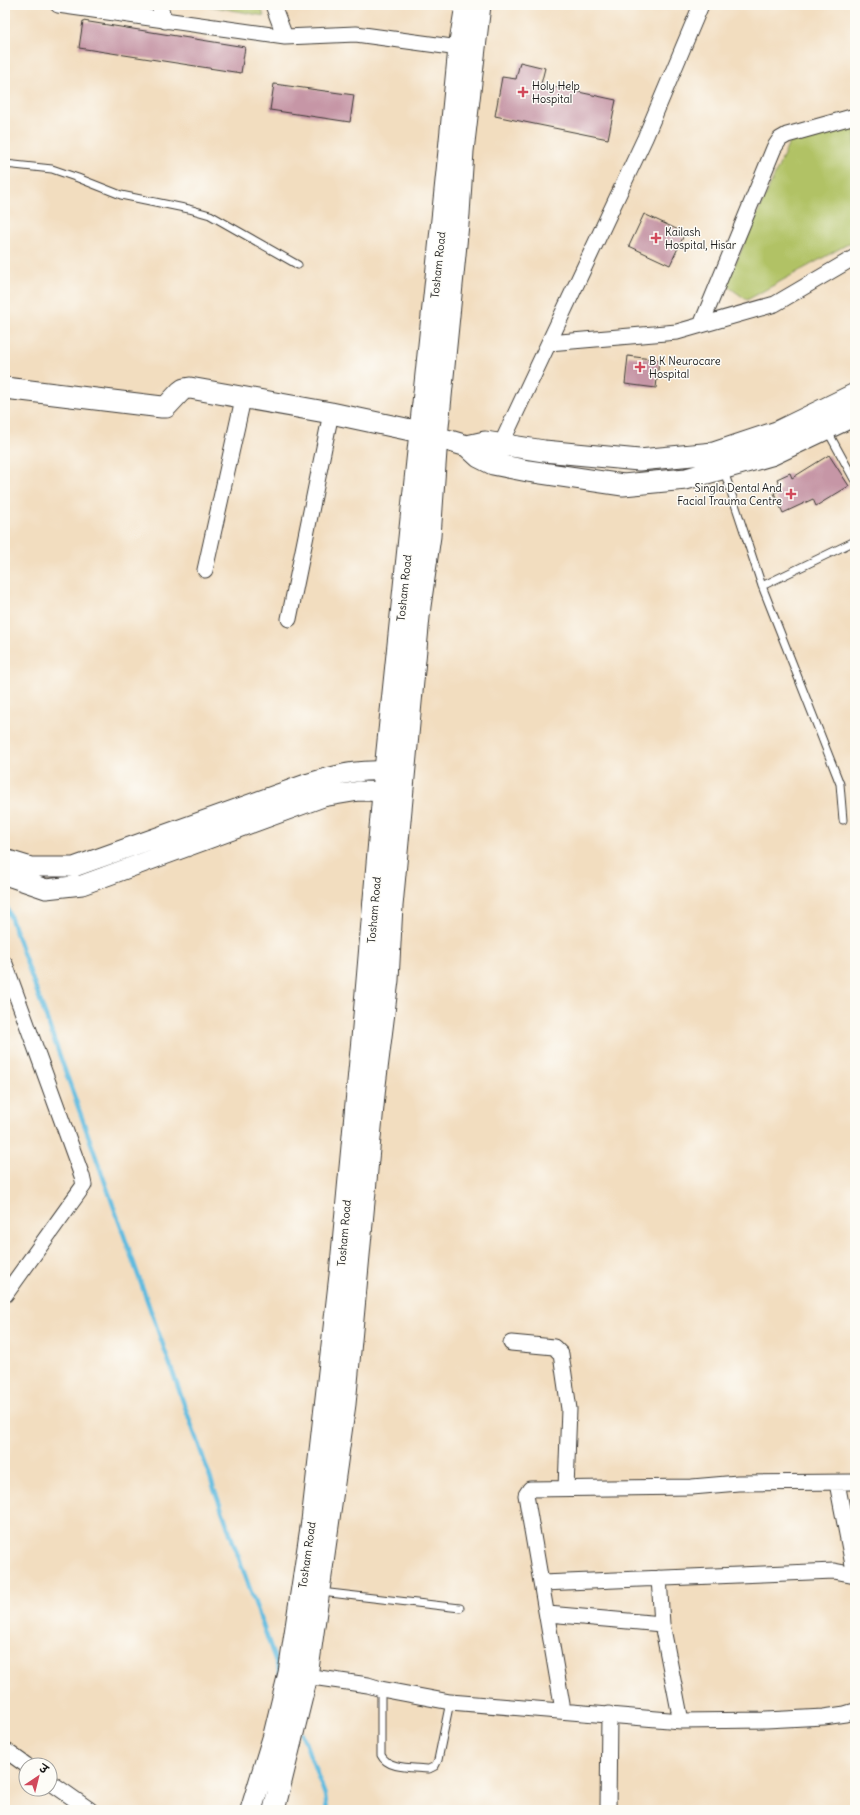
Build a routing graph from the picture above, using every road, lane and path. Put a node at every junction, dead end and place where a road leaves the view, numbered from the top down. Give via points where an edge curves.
1 (58, 5) edge
2 (159, 5) edge
3 (274, 5) edge
4 (466, 5) edge
5 (480, 5) edge
6 (701, 5) edge
7 (165, 21) junction
8 (285, 37) junction
9 (459, 48) junction
10 (855, 116) edge
11 (5, 164) edge
12 (855, 257) edge
13 (298, 265) dead end
14 (701, 325) junction
15 (549, 344) junction
16 (5, 388) edge
17 (855, 394) edge
18 (243, 399) junction
19 (330, 413) junction
20 (855, 415) edge
21 (822, 421) junction
22 (429, 434) junction
23 (501, 444) junction
24 (467, 446) junction
25 (568, 453) junction
26 (493, 464) junction
27 (723, 469) junction
28 (564, 476) junction
29 (855, 481) edge
30 (855, 541) edge
31 (205, 570) dead end
32 (762, 586) junction
33 (289, 619) dead end
34 (394, 771) junction
35 (393, 792) junction
36 (843, 820) dead end
37 (5, 859) edge
38 (5, 875) edge
39 (5, 964) edge
40 (5, 1295) edge
41 (511, 1343) dead end
42 (855, 1482) edge
43 (837, 1483) junction
44 (566, 1488) junction
45 (855, 1575) edge
46 (659, 1578) junction
47 (542, 1583) junction
48 (320, 1592) junction
49 (460, 1608) dead end
50 (548, 1614) junction
51 (662, 1624) junction
52 (298, 1675) junction
53 (381, 1689) junction
54 (450, 1702) junction
55 (563, 1710) junction
56 (855, 1711) edge
57 (609, 1714) junction
58 (681, 1721) junction
59 (5, 1750) edge
60 (18, 1759) edge
61 (58, 1788) edge
62 (90, 1810) edge
63 (251, 1810) edge
64 (274, 1810) edge
65 (608, 1810) edge

1 - 7 street
2 - 7 street
3 - 8 street
4 - 9 main road, Tosham Road
5 - 22 main road, Tosham Road via 463,151 459,214
6 - 15 street via 646,138
7 - 8 street
8 - 9 street via 356,34
9 - 22 main road, Tosham Road
10 - 14 street via 780,139 774,148
11 - 13 lane via 52,170 121,195 210,215
12 - 14 street via 775,304
14 - 15 street via 677,332
15 - 23 street
16 - 18 main road via 162,407 166,407 184,389 190,388
17 - 21 main road
18 - 19 main road
18 - 31 street
19 - 22 main road
19 - 33 street
20 - 21 main road
21 - 25 main road via 714,452 639,460
21 - 27 main road via 771,455
21 - 29 lane
22 - 24 main road
22 - 34 main road, Tosham Road
23 - 24 main road via 485,442
23 - 25 main road
23 - 26 street
24 - 26 main road via 479,457
25 - 28 main road
26 - 28 main road
27 - 28 main road via 686,479 623,485
27 - 32 lane
30 - 32 lane
32 - 36 lane via 840,784
34 - 35 main road, Tosham Road
34 - 37 street via 369,769 310,783 74,867 31,866
35 - 38 street via 359,791 323,797 82,885 46,889
35 - 48 main road, Tosham Road via 388,980 375,1085 346,1389
35 - 52 main road, Tosham Road via 312,1521
39 - 40 street via 84,1185
41 - 44 street via 554,1347 561,1354 569,1409
42 - 43 street
43 - 44 street
43 - 45 street
44 - 47 street via 530,1489 526,1495
45 - 46 street via 834,1571
46 - 47 street
46 - 51 street
47 - 50 street
48 - 49 lane
48 - 52 main road, Tosham Road
50 - 51 street
50 - 55 street
51 - 58 street
52 - 53 street
52 - 63 main road, Tosham Road via 274,1735
52 - 64 main road, Tosham Road
53 - 54 street
53 - 54 lane via 381,1755 383,1760 390,1764 429,1769 435,1766
54 - 55 street
55 - 57 street
56 - 58 street via 824,1717
57 - 58 street
57 - 65 street
59 - 60 street
61 - 62 street

